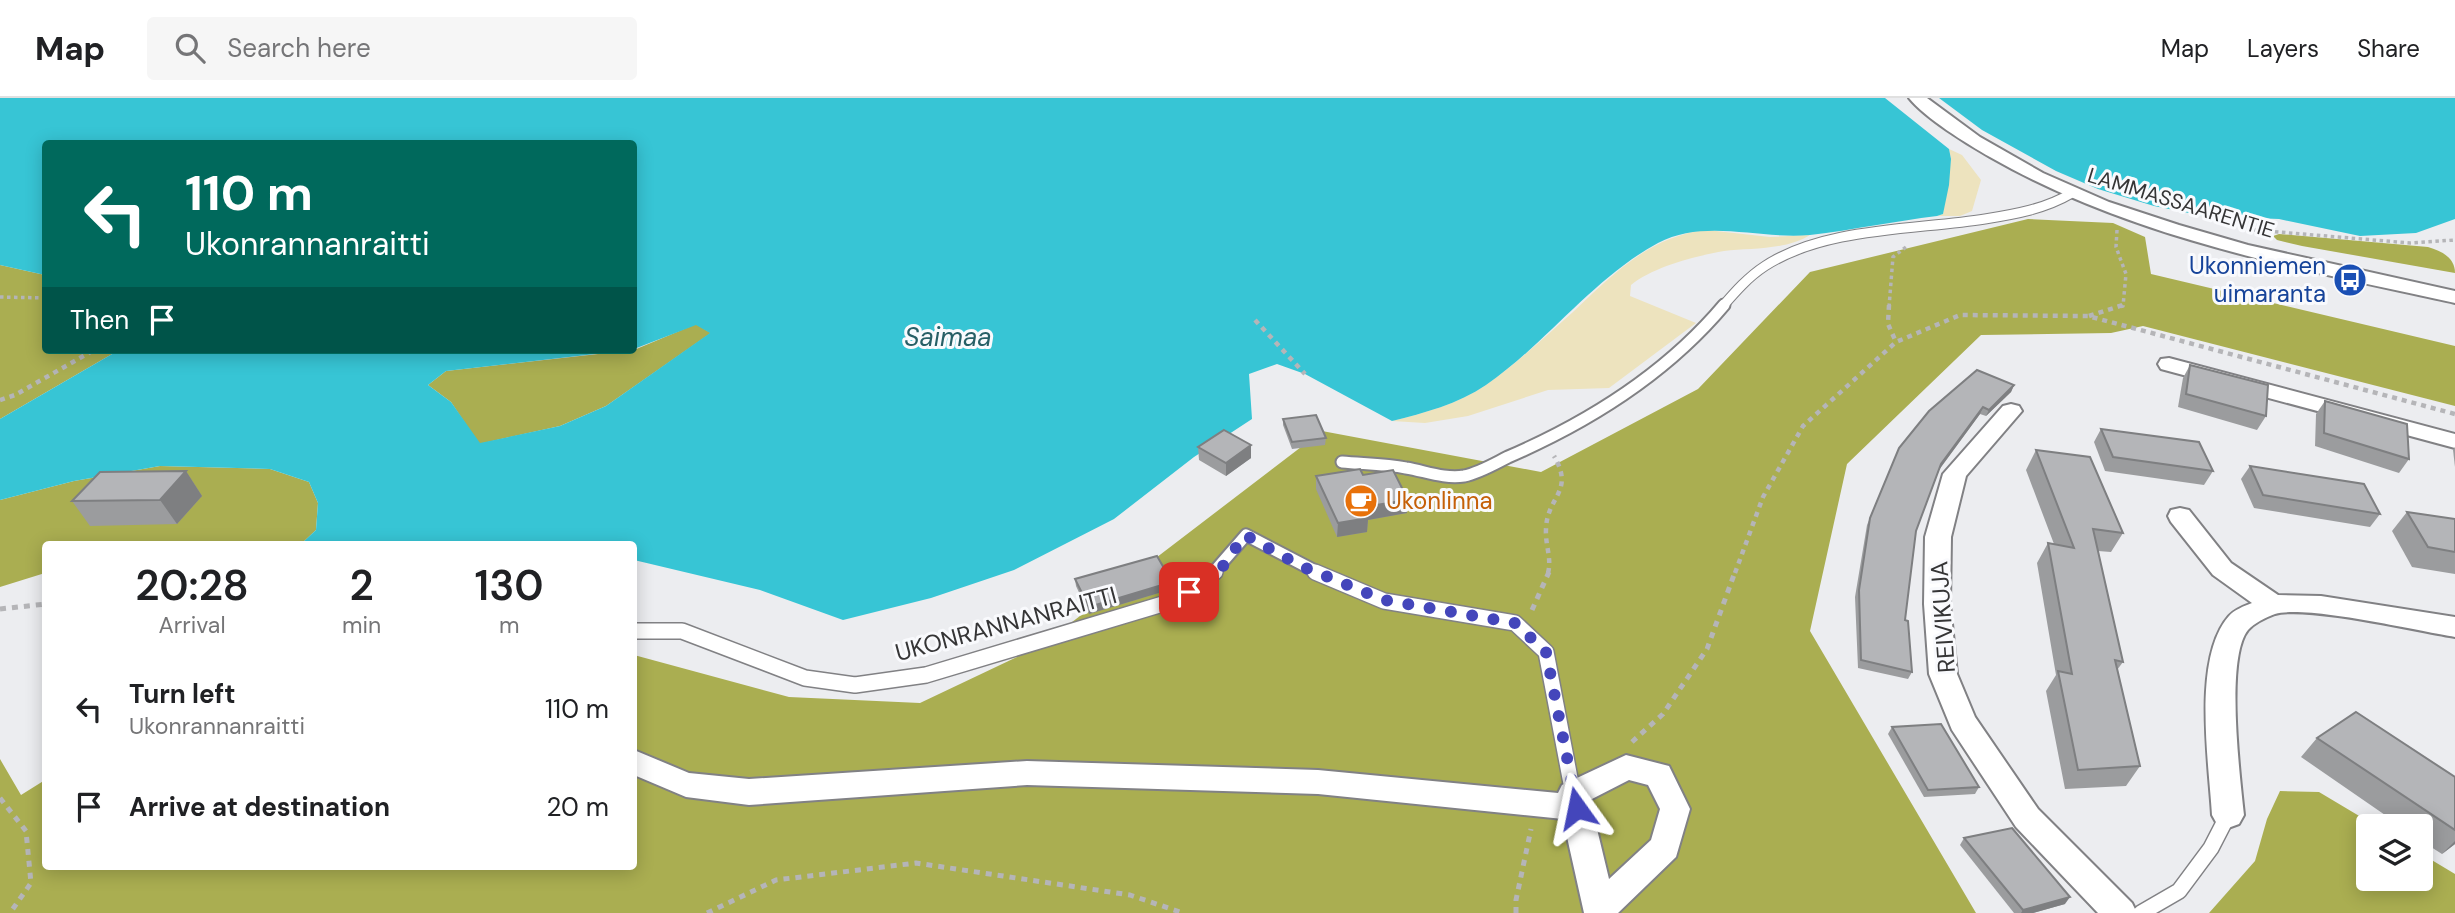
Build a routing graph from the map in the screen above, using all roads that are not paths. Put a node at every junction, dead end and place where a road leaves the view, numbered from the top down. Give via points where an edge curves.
1 (1917, 98) edge
2 (2072, 193) junction
3 (2455, 297) edge
4 (2169, 363) dead end
5 (2011, 411) dead end
6 (2455, 441) edge
7 (1342, 462) dead end
8 (2180, 516) dead end
9 (2273, 604) junction
10 (2455, 627) edge
11 (637, 631) edge
12 (637, 763) edge
13 (1575, 801) junction
14 (2228, 815) joint
15 (1600, 911) edge
16 (2120, 913) edge
17 (2141, 913) edge

1 - 2 street, LAMMASSAARENTIE via 1984,148
2 - 3 street, LAMMASSAARENTIE via 2218,241
2 - 7 lane via 2028,212 1803,248 1758,268 1690,342 1636,385 1544,443 1465,476
4 - 6 street
5 - 16 street, REIVIKUJA via 1955,474 1938,537 1943,674 1962,722 2027,818
8 - 9 street via 2222,569
9 - 10 street via 2321,605
9 - 14 street via 2238,623 2224,652
11 - 13 lane, UKONRANNANRAITTI via 682,631 805,678 855,684 926,675 1177,600 1223,566 1245,535 1301,566 1384,600 1515,623 1546,652
12 - 13 street via 686,785 749,792 1027,774 1318,782
13 - 15 street
13 - 15 street via 1626,767 1658,775 1675,809 1665,847
14 - 17 lane via 2211,848 2179,891

